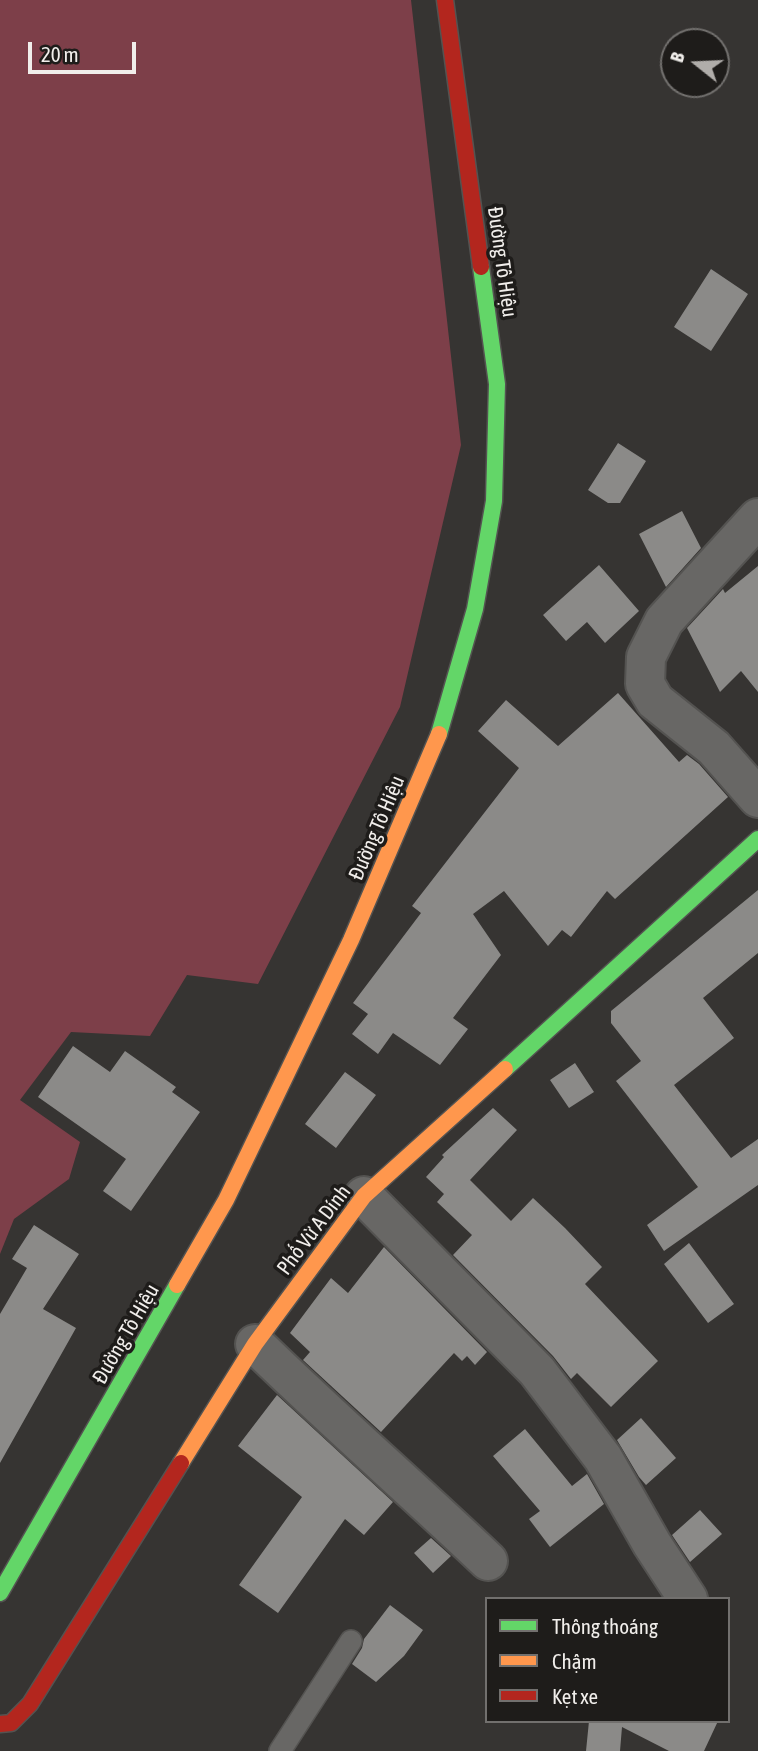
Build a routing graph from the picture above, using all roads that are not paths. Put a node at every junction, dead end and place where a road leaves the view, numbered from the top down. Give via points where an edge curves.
1 (445, 0) edge
2 (758, 518) edge
3 (758, 798) edge
4 (758, 839) edge
5 (364, 1196) junction
6 (255, 1344) junction
7 (488, 1561) dead end
8 (0, 1593) edge
9 (687, 1597) edge
10 (351, 1642) dead end
11 (0, 1724) edge
12 (280, 1751) edge

1 - 8 main road, Đường Tô Hiệu via 497,384 494,501 475,609 443,724 351,940 226,1200
2 - 3 street via 664,621 646,657 645,684 655,701 714,748
4 - 5 main road, Phố Vừ A Dính
5 - 6 main road, Phố Vừ A Dính
5 - 9 street via 537,1371 603,1458
6 - 7 street
6 - 11 main road, Phố Vừ A Dính via 30,1704 11,1723
10 - 12 lane

